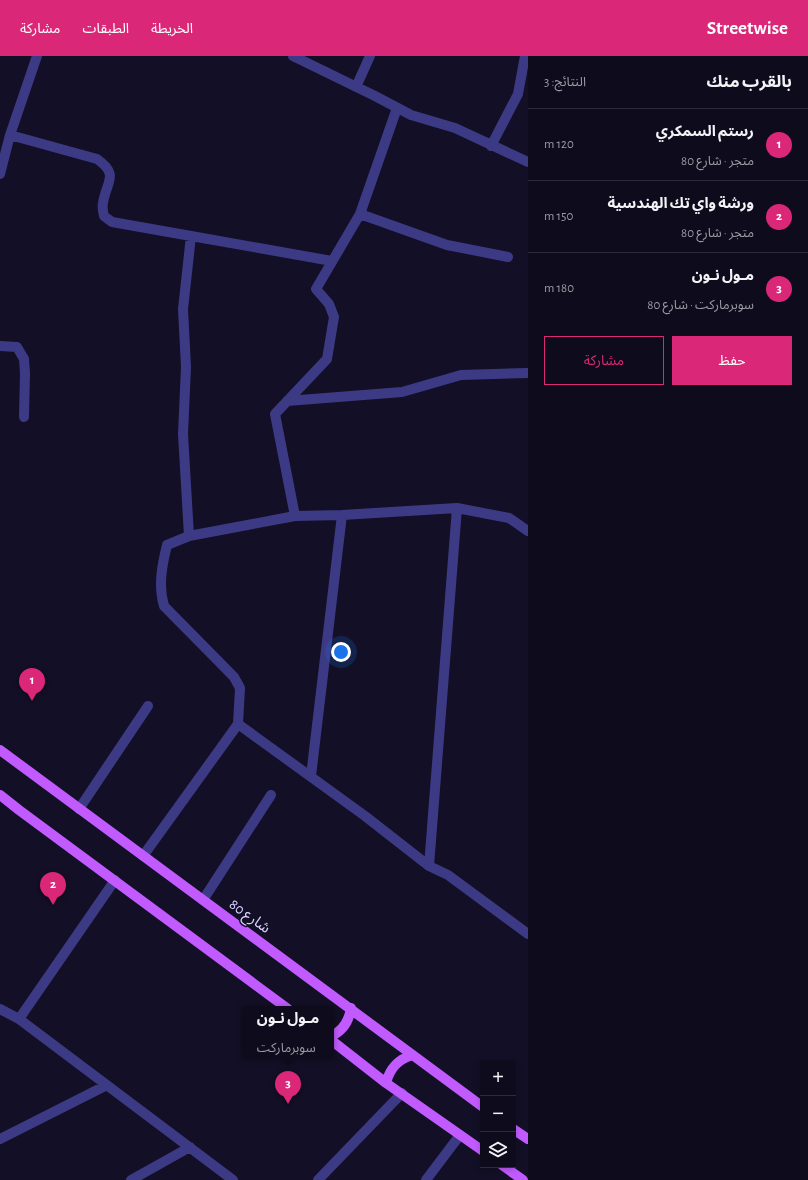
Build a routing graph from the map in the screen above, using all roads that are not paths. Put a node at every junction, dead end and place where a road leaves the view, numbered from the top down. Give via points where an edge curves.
1 (37, 56) edge
2 (293, 56) edge
3 (370, 56) edge
4 (524, 56) edge
5 (356, 87) junction
6 (397, 108) junction
7 (10, 135) junction
8 (491, 146) junction
9 (528, 162) edge
10 (0, 174) edge
11 (360, 214) junction
12 (191, 236) junction
13 (508, 257) dead end
14 (332, 261) junction
15 (0, 346) edge
16 (528, 373) edge
17 (287, 401) junction
18 (24, 417) dead end
19 (457, 508) junction
20 (342, 515) junction
21 (295, 516) junction
22 (528, 531) edge
23 (189, 536) junction
24 (148, 706) dead end
25 (238, 724) junction
26 (0, 750) edge
27 (311, 776) junction
28 (0, 795) edge
29 (271, 795) dead end
30 (79, 809) junction
31 (143, 856) junction
32 (429, 866) junction
33 (115, 880) junction
34 (203, 900) junction
35 (528, 934) edge
36 (284, 1006) edge
37 (351, 1008) junction
38 (0, 1009) edge
39 (19, 1019) junction
40 (334, 1034) edge
41 (334, 1042) edge
42 (413, 1056) junction
43 (386, 1083) junction
44 (107, 1084) junction
45 (402, 1093) junction
46 (480, 1105) edge
47 (516, 1130) edge
48 (460, 1135) junction
49 (0, 1139) edge
50 (528, 1140) edge
51 (190, 1147) junction
52 (480, 1149) edge
53 (506, 1168) edge
54 (131, 1180) edge
55 (233, 1180) edge
56 (318, 1180) edge
57 (426, 1180) edge
58 (523, 1180) edge

1 - 7 street
2 - 5 street
3 - 5 street
4 - 8 street via 518,94
5 - 6 street
6 - 8 street via 411,115 455,128
6 - 11 street
7 - 10 street
7 - 12 street via 97,159 106,165 110,175 102,204 104,216 112,222
8 - 9 street
11 - 13 street via 447,245
11 - 14 street
12 - 14 street
12 - 23 street via 183,309 186,367 183,434
14 - 17 street via 316,289 329,304 334,318 327,359
15 - 18 street via 17,347 24,359
16 - 17 street via 461,375 402,392
17 - 21 street via 275,414
19 - 20 street
19 - 22 street via 509,518
19 - 32 street
20 - 21 street
20 - 27 street
21 - 23 street
23 - 25 street via 167,545 161,572 162,599 164,606 234,676 240,688
24 - 30 street
25 - 27 street
25 - 31 street
26 - 30 main road, شارع 80
27 - 32 street
28 - 33 main road
29 - 34 street
30 - 31 main road, شارع 80
31 - 34 main road, شارع 80
32 - 35 street via 448,875
33 - 36 main road
33 - 39 street
34 - 37 main road, شارع 80
37 - 40 main road via 348,1022
37 - 42 main road, شارع 80
38 - 39 street
39 - 44 street
41 - 43 main road
42 - 43 main road via 392,1067
42 - 46 main road, شارع 80
43 - 45 main road
44 - 49 street
44 - 51 street
45 - 48 main road
45 - 56 street
47 - 50 main road
48 - 52 main road
48 - 57 street
51 - 54 street
51 - 55 street
53 - 58 main road

